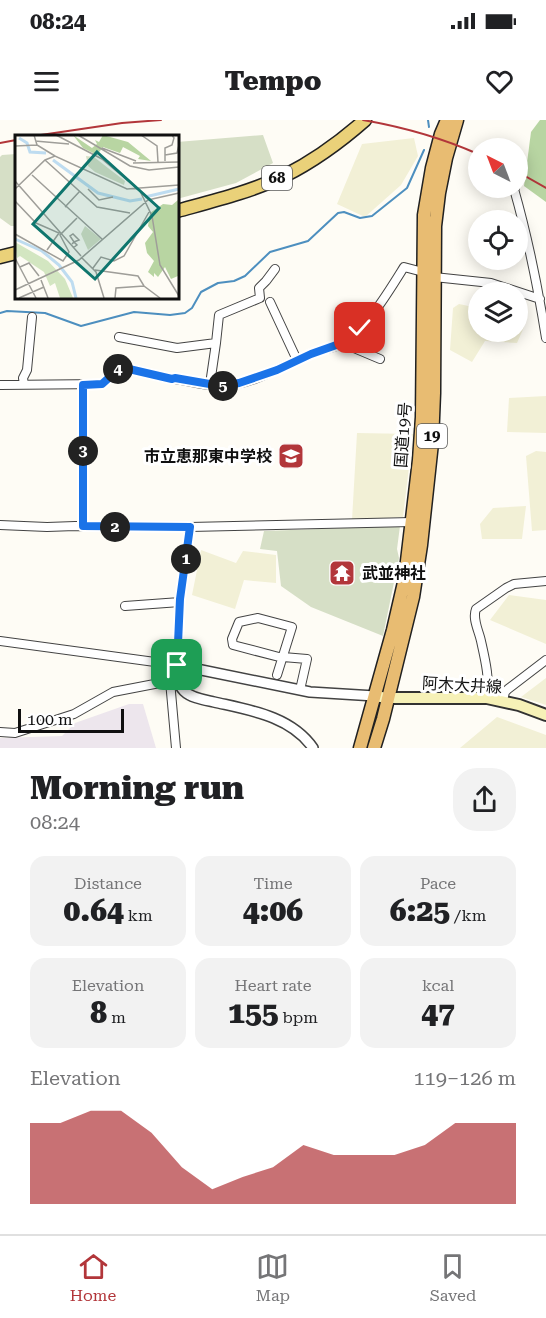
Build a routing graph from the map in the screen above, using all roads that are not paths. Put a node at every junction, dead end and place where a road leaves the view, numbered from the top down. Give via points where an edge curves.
1 (365, 120) edge
2 (447, 120) edge
3 (457, 120) edge
4 (516, 198) edge
5 (178, 211) edge
6 (15, 253) edge
7 (0, 257) edge
8 (275, 269) dead end
9 (428, 274) junction
10 (540, 299) junction
11 (270, 302) dead end
12 (32, 317) dead end
13 (119, 337) dead end
14 (546, 338) edge
15 (216, 343) junction
16 (342, 343) junction
17 (380, 359) dead end
18 (297, 360) junction
19 (210, 384) junction
20 (0, 385) edge
21 (24, 385) junction
22 (83, 385) junction
23 (412, 522) junction
24 (0, 525) edge
25 (83, 526) junction
26 (190, 527) junction
27 (546, 581) edge
28 (180, 603) junction
29 (125, 606) dead end
30 (0, 641) edge
31 (283, 657) junction
32 (546, 660) edge
33 (177, 665) junction
34 (277, 675) dead end
35 (300, 690) junction
36 (381, 697) junction
37 (487, 698) junction
38 (503, 701) junction
39 (546, 715) edge
40 (0, 732) edge
41 (176, 748) edge
42 (313, 748) edge
43 (360, 748) edge
44 (374, 748) edge

1 - 5 main road, 68 via 331,148 283,176
2 - 9 highway, 国道19号 / 19 via 432,168 424,215
3 - 9 highway, 国道19号 / 19 via 439,193
4 - 10 street
6 - 7 main road
8 - 15 street via 259,288 260,298 219,315
9 - 10 street via 492,283
9 - 16 street via 404,267 383,300
9 - 23 highway, 国道19号 / 19 via 422,417
9 - 36 highway, 国道19号 / 19 via 435,334 432,443 422,534 413,597
10 - 14 street
11 - 18 street
12 - 21 street
13 - 15 street via 177,348
15 - 19 street
16 - 17 street
16 - 18 street
18 - 19 street via 239,383
19 - 22 street via 120,368 102,384
20 - 21 street
21 - 22 street
22 - 25 street
23 - 26 street
23 - 36 highway, 国道19号 / 19
24 - 25 street
25 - 26 street
26 - 28 street
27 - 37 street via 514,584 474,612 488,681
28 - 29 street
28 - 33 street
30 - 33 street
31 - 31 street via 233,645 239,622 258,618 292,627
31 - 34 street
31 - 35 street via 307,659
32 - 38 street via 508,689
33 - 35 street
33 - 42 street via 177,679 185,692 271,717 299,732
35 - 36 street
36 - 37 main road, 阿木大井線
36 - 43 highway, 国道19号 / 19
36 - 44 highway, 国道19号 / 19 via 383,719
37 - 38 main road, 阿木大井線
38 - 39 main road, 阿木大井線
40 - 41 street via 15,733 74,714 113,692 170,681

